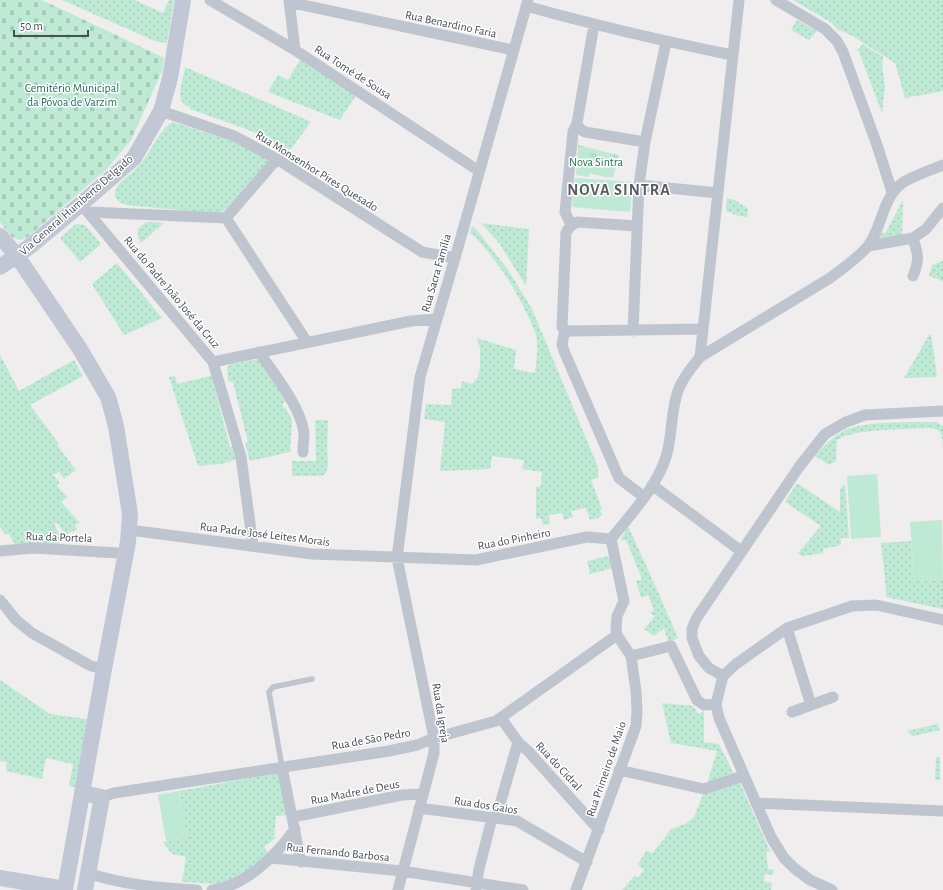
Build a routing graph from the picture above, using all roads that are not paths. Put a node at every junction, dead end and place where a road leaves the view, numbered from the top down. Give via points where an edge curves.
1 (182, 0) edge
2 (210, 0) edge
3 (738, 0) edge
4 (776, 0) edge
5 (289, 1) edge
6 (527, 3) edge
7 (594, 25) junction
8 (666, 42) junction
9 (295, 50) junction
10 (513, 50) junction
11 (732, 55) junction
12 (161, 111) junction
13 (577, 123) junction
14 (645, 142) junction
15 (277, 159) junction
16 (943, 165) edge
17 (479, 171) junction
18 (639, 185) junction
19 (892, 192) junction
20 (718, 193) junction
21 (85, 208) junction
22 (943, 208) edge
23 (226, 218) junction
24 (571, 225) junction
25 (637, 226) junction
26 (0, 236) edge
27 (913, 238) junction
28 (868, 246) junction
29 (17, 256) junction
30 (455, 258) junction
31 (0, 267) edge
32 (913, 276) dead end
33 (436, 319) junction
34 (703, 329) junction
35 (565, 330) junction
36 (633, 331) junction
37 (307, 342) junction
38 (259, 352) junction
39 (700, 357) junction
40 (213, 362) junction
41 (943, 411) edge
42 (303, 452) dead end
43 (652, 485) junction
44 (644, 498) junction
45 (615, 534) junction
46 (125, 542) junction
47 (253, 546) junction
48 (0, 551) edge
49 (741, 551) junction
50 (397, 558) junction
51 (0, 600) edge
52 (943, 620) edge
53 (787, 628) junction
54 (617, 636) junction
55 (631, 656) junction
56 (104, 669) junction
57 (723, 676) junction
58 (312, 679) dead end
59 (833, 697) dead end
60 (716, 704) junction
61 (811, 705) junction
62 (792, 712) dead end
63 (501, 718) junction
64 (434, 738) junction
65 (518, 742) junction
66 (282, 767) junction
67 (619, 770) junction
68 (743, 776) junction
69 (82, 793) junction
70 (422, 794) junction
71 (102, 797) junction
72 (756, 803) junction
73 (419, 808) junction
74 (943, 811) edge
75 (293, 817) junction
76 (494, 818) junction
77 (295, 829) junction
78 (599, 830) junction
79 (271, 858) junction
80 (302, 862) junction
81 (587, 862) junction
82 (402, 871) junction
83 (88, 873) junction
84 (0, 878) edge
85 (32, 887) edge
86 (476, 887) edge
87 (65, 890) edge
88 (85, 890) edge
89 (197, 890) edge
90 (216, 890) edge
91 (398, 890) edge
92 (523, 890) edge
93 (576, 890) edge
94 (832, 890) edge

1 - 12 main road, Via General Humberto Delgado via 170,78
2 - 9 street, Rua Tomé de Sousa
3 - 11 street
4 - 19 street via 825,29 837,41
5 - 9 street
5 - 10 street, Rua Benardino Faria
6 - 7 street
6 - 10 street, Rua Sacra Família
7 - 8 street
7 - 13 street
8 - 11 street
8 - 14 street
9 - 17 street, Rua Tomé de Sousa
10 - 17 street, Rua Sacra Família
11 - 20 street
12 - 15 street, Rua Monsenhor Pires Quesado via 234,136
12 - 21 main road, Via General Humberto Delgado via 134,158
13 - 14 street via 585,132
13 - 24 street via 573,132 565,212
14 - 18 street
15 - 23 street
15 - 30 street, Rua Monsenhor Pires Quesado via 422,252
16 - 19 street via 902,183
17 - 30 street, Rua Sacra Família
18 - 20 street
18 - 25 street
19 - 28 street
20 - 34 street
21 - 23 street
21 - 29 main road, Via General Humberto Delgado
21 - 40 street, Rua do Padre João José da Cruz
22 - 27 street via 926,229
23 - 37 street
24 - 25 street via 577,222
24 - 35 street via 566,233 562,322
25 - 36 street
26 - 29 main road
27 - 28 street
27 - 32 street via 918,264
28 - 39 street via 830,278
29 - 31 main road, Via General Humberto Delgado
29 - 46 main road via 80,349 108,397 116,426 130,514
30 - 33 street, Rua Sacra Família
33 - 37 street via 411,321
33 - 50 street, Rua Sacra Família via 420,377
34 - 36 street
34 - 39 street
35 - 36 street
35 - 44 street via 562,344 564,351 619,478
37 - 38 street
38 - 40 street
38 - 42 street via 289,396 304,432
39 - 43 street via 679,387 674,404 667,456 661,472
40 - 47 street, Rua do Padre João José da Cruz via 241,457
41 - 49 street via 865,416 846,422 825,434 799,466
43 - 44 street
43 - 49 street
44 - 45 street
45 - 50 street, Rua do Pinheiro via 587,537 476,560
45 - 54 street via 624,601 616,622
46 - 47 street, Rua Padre José Leites Morais
46 - 48 street, Rua da Portela
46 - 56 main road via 123,568
47 - 50 street, Rua Padre José Leites Morais via 312,554
49 - 57 street via 696,618 692,629 692,638 699,656 709,668
50 - 64 street, Rua da Igreja
51 - 56 street via 16,620 32,634 91,666
52 - 53 street via 876,605 852,606
53 - 57 street
53 - 61 street
54 - 55 street, Rua Primeiro de Maio
54 - 63 street, Rua de São Pedro
55 - 60 street via 671,646 697,700 704,704
55 - 67 street, Rua Primeiro de Maio via 637,705 636,726
56 - 69 main road
57 - 60 street
58 - 66 lane via 273,687 269,692
59 - 61 street
60 - 68 street via 719,718
61 - 62 street
63 - 64 street, Rua de São Pedro via 496,722
63 - 65 street, Rua do Cidral
64 - 66 street, Rua de São Pedro via 417,745 389,751
64 - 70 street, Rua da Igreja via 434,753
65 - 76 street
65 - 78 street, Rua do Cidral
66 - 71 street, Rua de São Pedro
66 - 75 street
67 - 68 street via 704,789
67 - 78 street, Rua Primeiro de Maio
68 - 72 street
69 - 71 main road
69 - 87 main road
70 - 73 street, Rua da Igreja
70 - 75 street, Rua Madre de Deus via 402,795
71 - 83 main road
72 - 74 street
72 - 94 street via 771,837 784,858 810,880
73 - 76 street, Rua dos Gaios
73 - 82 street, Rua da Igreja
75 - 77 street
76 - 81 street, Rua dos Gaios via 517,821
76 - 86 street
77 - 79 street
77 - 80 street
78 - 81 street, Rua Primeiro de Maio
79 - 80 street, Rua Fernando Barbosa
79 - 90 street via 248,876
80 - 82 street, Rua Fernando Barbosa
81 - 93 street, Rua Primeiro de Maio
82 - 86 street, Rua Fernando Barbosa
82 - 91 street, Rua da Igreja
83 - 88 main road
83 - 89 street via 140,885
84 - 85 main road
85 - 87 main road
86 - 92 street, Rua Fernando Barbosa

